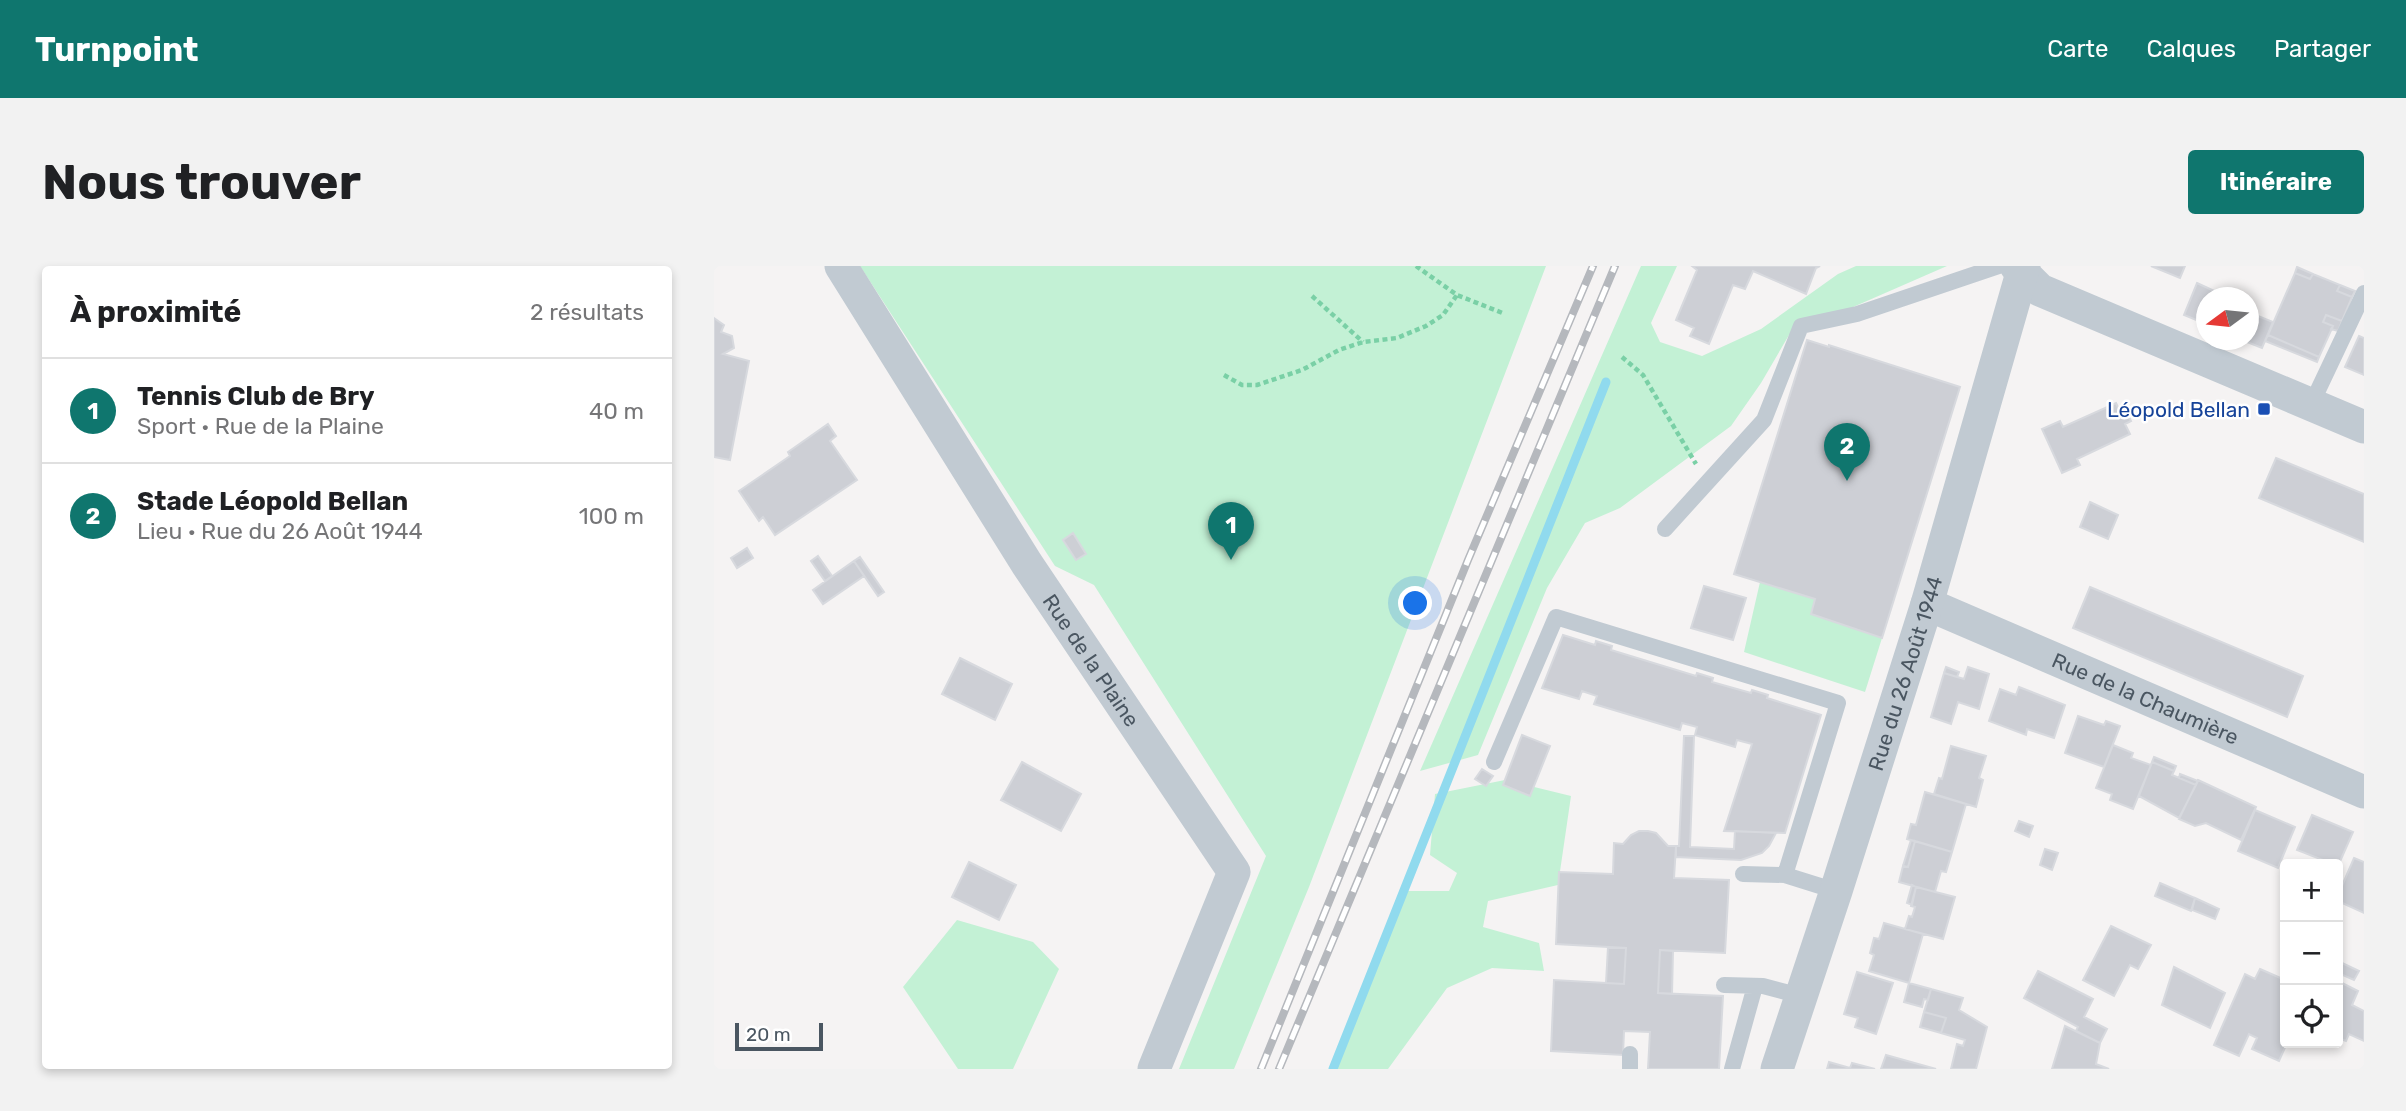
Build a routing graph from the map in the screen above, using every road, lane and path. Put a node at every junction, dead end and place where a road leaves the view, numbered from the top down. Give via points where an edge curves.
1 (841, 266) edge
2 (1416, 266) edge
3 (2015, 268) edge
4 (2364, 293) edge
5 (1457, 295) junction
6 (1312, 296) dead end
7 (1505, 314) dead end
8 (1363, 342) junction
9 (1622, 357) dead end
10 (1224, 375) dead end
11 (2311, 405) junction
12 (2364, 427) edge
13 (1707, 482) junction
14 (1665, 528) dead end
15 (1927, 604) junction
16 (1494, 762) dead end
17 (2364, 792) edge
18 (1743, 874) dead end
19 (1785, 875) junction
20 (1836, 891) junction
21 (1724, 985) dead end
22 (1755, 986) junction
23 (1801, 996) junction
24 (1154, 1069) edge
25 (1732, 1069) edge
26 (1777, 1069) edge

1 - 24 street, Rue de la Plaine via 1027,564 1234,872
2 - 5 path
3 - 11 street via 2040,290
3 - 13 lane via 1801,326 1764,420
3 - 15 street, Rue du 26 Août 1944
4 - 11 lane
5 - 7 path
5 - 8 path via 1443,315 1426,327 1397,338
6 - 8 path
8 - 10 path via 1257,385 1242,385
9 - 13 path via 1643,375
11 - 12 street
13 - 14 lane
15 - 17 street, Rue de la Chaumière
15 - 20 street, Rue du 26 Août 1944
16 - 19 lane via 1556,617 1839,704
18 - 19 lane
19 - 20 lane
20 - 23 street, Rue du 26 Août 1944
21 - 22 lane
22 - 23 lane
22 - 25 lane
23 - 26 street, Rue du 26 Août 1944

